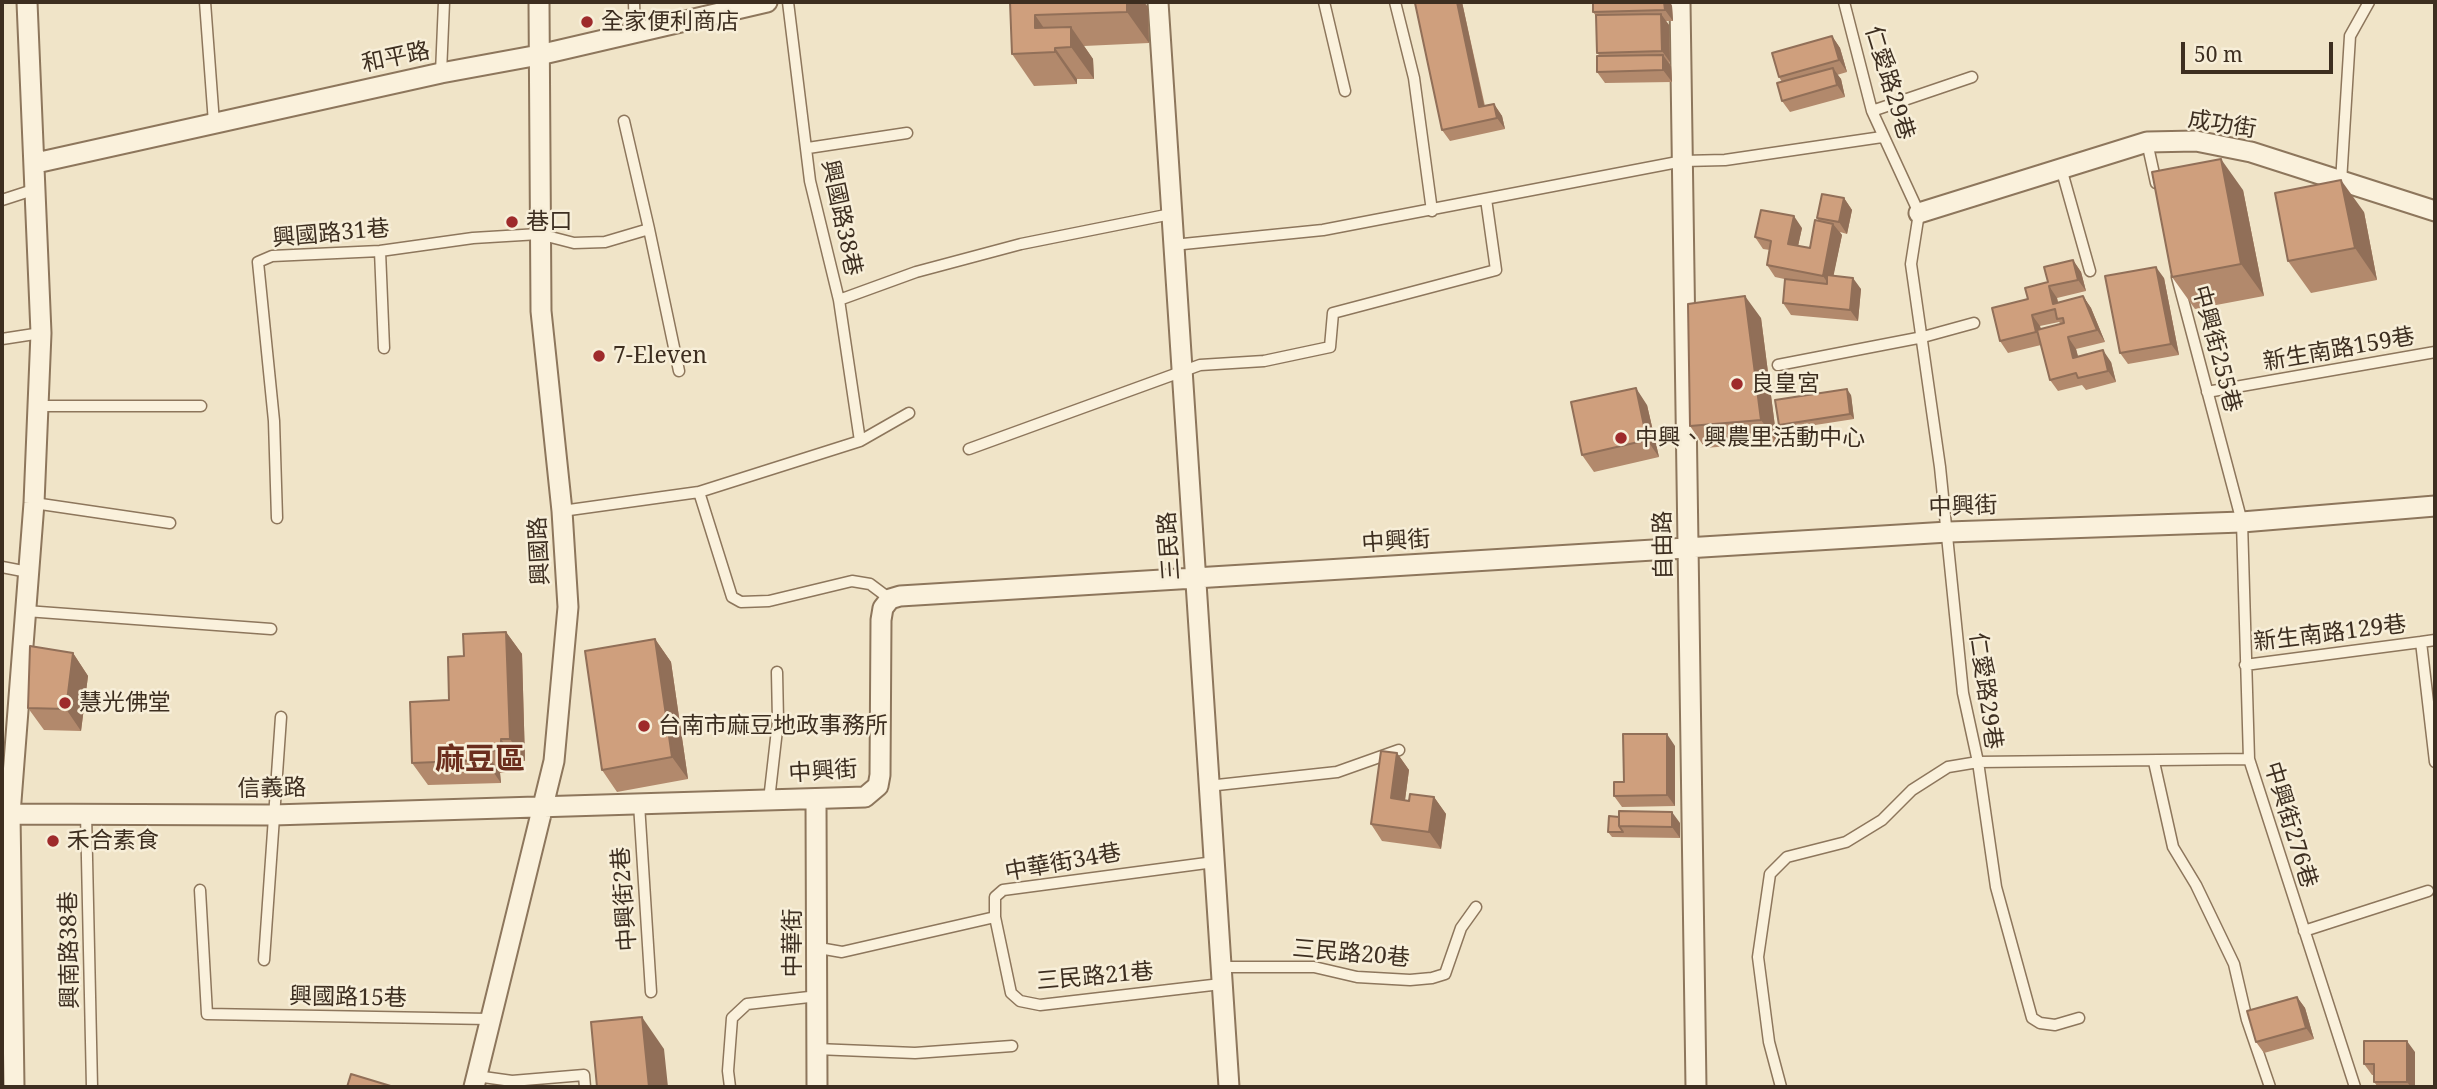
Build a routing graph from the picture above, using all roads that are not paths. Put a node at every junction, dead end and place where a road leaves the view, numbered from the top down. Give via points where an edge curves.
1 (27, 2) edge
2 (205, 2) edge
3 (444, 2) edge
4 (539, 2) edge
5 (634, 2) edge
6 (767, 2) edge
7 (788, 2) edge
8 (1158, 2) edge
9 (1324, 2) edge
10 (1395, 2) edge
11 (1680, 2) edge
12 (1844, 2) edge
13 (2369, 2) edge
14 (635, 32) junction
15 (539, 55) junction
16 (441, 73) junction
17 (1972, 77) dead end
18 (1345, 91) dead end
19 (1872, 111) junction
20 (624, 121) dead end
21 (214, 123) junction
22 (907, 133) dead end
23 (1882, 136) junction
24 (2147, 142) junction
25 (808, 148) junction
26 (1683, 161) junction
27 (36, 163) junction
28 (2061, 167) junction
29 (2341, 183) junction
30 (36, 190) junction
31 (2159, 195) edge
32 (2, 200) edge
33 (1486, 200) junction
34 (1432, 211) junction
35 (2435, 211) edge
36 (1919, 213) junction
37 (1171, 214) junction
38 (649, 229) junction
39 (539, 234) junction
40 (1173, 245) junction
41 (380, 251) junction
42 (2173, 261) edge
43 (2090, 271) dead end
44 (839, 300) junction
45 (1974, 323) dead end
46 (41, 333) junction
47 (1923, 337) junction
48 (2, 339) edge
49 (384, 348) dead end
50 (2435, 352) edge
51 (1778, 365) dead end
52 (679, 371) dead end
53 (1182, 372) junction
54 (2207, 392) junction
55 (201, 405) dead end
56 (40, 406) junction
57 (909, 413) dead end
58 (860, 442) junction
59 (969, 449) dead end
60 (699, 492) junction
61 (34, 503) junction
62 (2435, 506) edge
63 (562, 511) junction
64 (277, 518) dead end
65 (2242, 522) junction
66 (170, 523) dead end
67 (1948, 532) junction
68 (1689, 549) junction
69 (2, 568) edge
70 (28, 572) junction
71 (1197, 579) junction
72 (890, 599) junction
73 (26, 611) junction
74 (271, 629) dead end
75 (2435, 640) edge
76 (2421, 642) junction
77 (2245, 665) junction
78 (777, 672) dead end
79 (281, 717) dead end
80 (1399, 750) dead end
81 (2249, 759) junction
82 (1978, 762) junction
83 (2154, 762) junction
84 (2435, 762) edge
85 (1208, 786) junction
86 (769, 800) junction
87 (817, 800) junction
88 (639, 804) junction
89 (542, 806) junction
90 (86, 813) junction
91 (6, 814) edge
92 (273, 815) junction
93 (1214, 862) junction
94 (200, 890) dead end
95 (2428, 891) dead end
96 (1476, 906) dead end
97 (995, 917) junction
98 (2304, 931) junction
99 (819, 948) junction
100 (264, 960) dead end
101 (1221, 975) junction
102 (651, 992) dead end
103 (818, 996) junction
104 (2078, 1018) dead end
105 (489, 1019) junction
106 (1012, 1046) dead end
107 (816, 1049) junction
108 (475, 1082) edge
109 (14, 1087) edge
110 (92, 1087) edge
111 (585, 1087) edge
112 (730, 1087) edge
113 (817, 1087) edge
114 (1229, 1087) edge
115 (1696, 1087) edge
116 (1781, 1087) edge
117 (2270, 1087) edge
118 (2355, 1087) edge

1 - 27 street
2 - 21 lane
3 - 16 lane
4 - 15 street, 興國路
5 - 14 lane
6 - 14 street, 和平路
7 - 25 lane, 興國路38巷
8 - 37 street, 三民路
9 - 18 lane
10 - 34 lane via 1414,78
11 - 26 street, 自由路
12 - 19 lane, 仁愛路29巷
13 - 29 lane via 2350,36
14 - 15 street, 和平路
15 - 16 street, 和平路
15 - 39 street, 興國路
16 - 21 street, 和平路
17 - 19 lane
19 - 23 lane, 仁愛路29巷
20 - 38 lane
21 - 27 street, 和平路
22 - 25 lane
23 - 26 lane via 1725,160
23 - 36 lane, 仁愛路29巷
24 - 28 street, 成功街
24 - 29 street, 成功街 via 2196,141 2250,152
24 - 31 lane
25 - 44 lane, 興國路38巷 via 810,181
26 - 33 lane
26 - 68 street, 自由路
27 - 30 street
28 - 36 street, 成功街
28 - 43 lane
29 - 35 street, 成功街
30 - 32 lane
30 - 46 street
33 - 34 lane
33 - 53 lane via 1496,270 1333,313 1330,347 1264,361 1200,365
34 - 40 lane via 1323,230
36 - 47 lane, 仁愛路29巷 via 1911,264
37 - 40 street, 三民路
37 - 44 lane via 1021,244 916,272
38 - 39 lane, 興國路31巷 via 574,243
38 - 52 lane
39 - 41 lane, 興國路31巷
39 - 63 street, 興國路 via 543,337
40 - 53 street, 三民路
41 - 49 lane
41 - 64 lane, 興國路31巷 via 272,256 258,262 274,421
42 - 54 lane, 中興街255巷
44 - 58 lane, 興國路38巷
45 - 47 lane
46 - 48 lane
46 - 56 street
47 - 51 lane
47 - 67 lane, 仁愛路29巷
50 - 54 lane, 新生南路159巷
53 - 59 lane
53 - 71 street, 三民路
54 - 65 lane, 中興街255巷
55 - 56 lane
56 - 61 street
57 - 58 lane
58 - 60 lane
60 - 63 lane
60 - 72 lane via 732,597 741,602 769,601 852,581 870,584
61 - 66 lane
61 - 70 street
62 - 65 street, 中興街
63 - 89 street, 興國路 via 568,607 554,761
65 - 67 street, 中興街
65 - 77 lane, 中興街276巷
67 - 68 street, 中興街
67 - 82 lane, 仁愛路29巷 via 1963,693
68 - 71 street, 中興街
68 - 115 street, 自由路
69 - 70 lane
70 - 73 street
71 - 72 street, 中興街
71 - 85 street, 三民路
72 - 87 street, 中興街 via 881,620 878,786 865,797
73 - 74 lane
73 - 91 street
75 - 76 lane, 新生南路129巷
76 - 77 lane, 新生南路129巷
76 - 84 lane, 新生南路129巷
77 - 81 lane, 中興街276巷
78 - 86 lane via 778,721
79 - 92 lane
80 - 85 lane via 1337,772
81 - 83 lane
81 - 98 lane, 中興街276巷
82 - 83 lane
82 - 104 lane via 1996,887 2032,1018 2055,1025
82 - 116 lane, 仁愛路29巷 via 1948,767 1912,790 1882,820 1846,842 1787,857 1770,874 1758,957 1769,1042
83 - 117 lane via 2173,847 2234,964
85 - 93 street, 三民路
86 - 87 street, 中興街
86 - 88 street, 中興街
87 - 99 street, 中華街
88 - 89 street, 中興街
88 - 102 lane, 中興街2巷
89 - 92 street, 信義路
89 - 105 street, 興國路
90 - 91 street, 信義路
90 - 92 street, 信義路
90 - 110 lane, 興南路38巷
91 - 109 street
92 - 100 lane
93 - 97 lane, 中華街34巷 via 1003,890 995,897
93 - 101 street, 三民路
94 - 105 lane, 興國路15巷 via 207,1014
95 - 98 lane
96 - 101 lane, 三民路20巷 via 1461,928 1445,974 1432,978 1357,977 1314,967
97 - 99 lane, 中華街34巷 via 842,952
97 - 101 lane, 三民路21巷 via 1011,993 1020,1001 1040,1005
98 - 118 lane, 中興街276巷
99 - 103 street, 中華街
101 - 114 street, 三民路
103 - 107 street, 中華街
103 - 112 lane via 747,1004 732,1018
105 - 108 street, 興國路
106 - 107 lane via 915,1053
107 - 113 street, 中華街
108 - 111 lane via 584,1075

